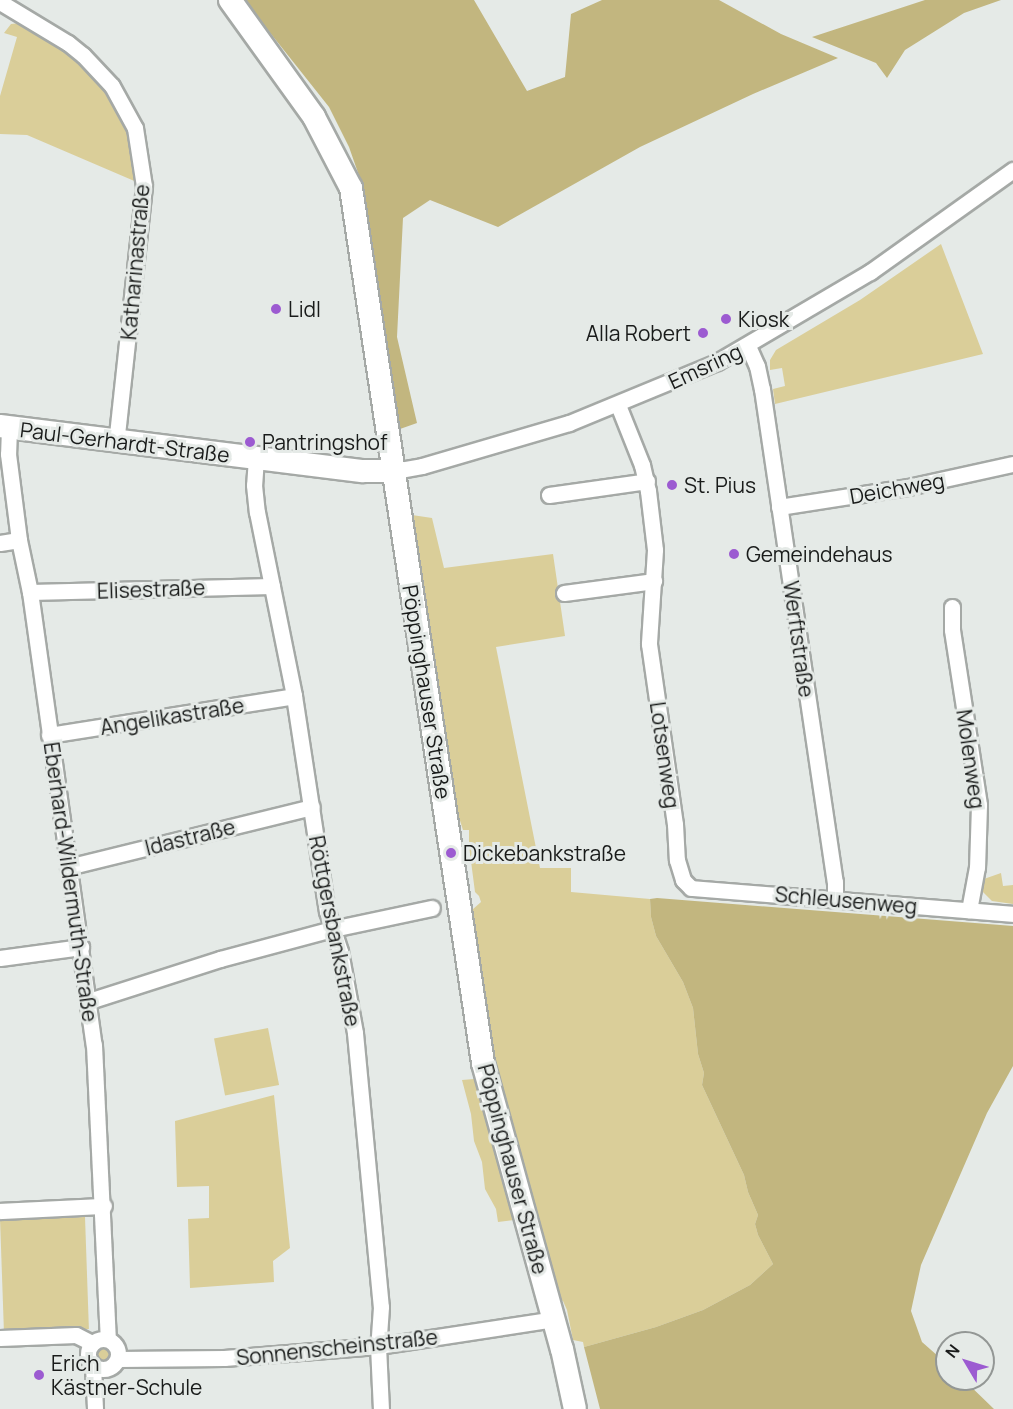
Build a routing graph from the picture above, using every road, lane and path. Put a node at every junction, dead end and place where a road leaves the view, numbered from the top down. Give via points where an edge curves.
1 (230, 0) edge
2 (0, 2) edge
3 (1013, 170) edge
4 (748, 346) junction
5 (618, 405) junction
6 (5, 427) edge
7 (116, 442) junction
8 (255, 458) junction
9 (1013, 464) edge
10 (394, 471) junction
11 (646, 481) junction
12 (549, 495) dead end
13 (779, 507) junction
14 (19, 540) junction
15 (0, 543) edge
16 (654, 581) junction
17 (272, 586) junction
18 (30, 592) junction
19 (564, 593) dead end
20 (952, 608) dead end
21 (294, 696) junction
22 (49, 735) junction
23 (312, 807) junction
24 (68, 867) junction
25 (683, 880) joint
26 (835, 899) junction
27 (432, 908) dead end
28 (969, 910) junction
29 (1013, 914) edge
30 (332, 929) junction
31 (81, 947) junction
32 (0, 958) edge
33 (89, 1001) junction
34 (104, 1206) junction
35 (0, 1211) edge
36 (554, 1319) junction
37 (0, 1338) edge
38 (108, 1340) junction
39 (92, 1343) junction
40 (378, 1346) junction
41 (118, 1359) junction
42 (93, 1366) junction
43 (95, 1409) edge
44 (381, 1409) edge
45 (575, 1409) edge

1 - 10 main road, Pöppinghauser Straße via 314,117 351,188
2 - 7 street, Katharinastraße via 83,56 112,86 135,128 144,186
3 - 4 street, Emsring via 870,272
4 - 5 street, Emsring
4 - 13 street, Werftstraße via 762,389
5 - 10 street, Emsring via 521,438
5 - 11 street, Lotsenweg
6 - 7 main road, Paul-Gerhardt-Straße
6 - 14 street, Eberhard-Wildermuth-Straße
7 - 8 main road, Paul-Gerhardt-Straße
8 - 10 main road, Paul-Gerhardt-Straße
8 - 17 street, Röttgersbankstraße via 257,512
9 - 13 street, Deichweg via 908,487
10 - 36 main road, Pöppinghauser Straße via 483,1063
11 - 12 street
11 - 16 street, Lotsenweg via 655,550
13 - 26 street, Werftstraße
14 - 15 street
14 - 18 street, Eberhard-Wildermuth-Straße
16 - 19 street
16 - 25 street, Lotsenweg via 651,659 677,860
17 - 18 street, Elisestraße
17 - 21 street, Röttgersbankstraße
18 - 22 street, Eberhard-Wildermuth-Straße
20 - 28 street, Molenweg via 979,805 977,867
21 - 22 street, Angelikastraße
21 - 23 street, Röttgersbankstraße
22 - 24 street, Eberhard-Wildermuth-Straße
23 - 24 street, Idastraße
23 - 30 street, Röttgersbankstraße
24 - 31 street, Eberhard-Wildermuth-Straße
25 - 26 street, Schleusenweg via 691,888
26 - 28 street, Schleusenweg
27 - 30 street
28 - 29 street, Schleusenweg
30 - 33 street via 220,959
30 - 40 street, Röttgersbankstraße via 340,951 355,1034 381,1307
31 - 32 street
31 - 33 street, Eberhard-Wildermuth-Straße
33 - 34 street, Eberhard-Wildermuth-Straße
34 - 35 street
34 - 38 street, Eberhard-Wildermuth-Straße
36 - 40 street, Sonnenscheinstraße
36 - 45 main road, Pöppinghauser Straße
37 - 39 street via 76,1335
38 - 39 street
38 - 41 street via 117,1347
39 - 42 street via 88,1351
40 - 41 street, Sonnenscheinstraße via 224,1358
40 - 44 street, Röttgersbankstraße
41 - 42 street via 107,1369
42 - 43 street

